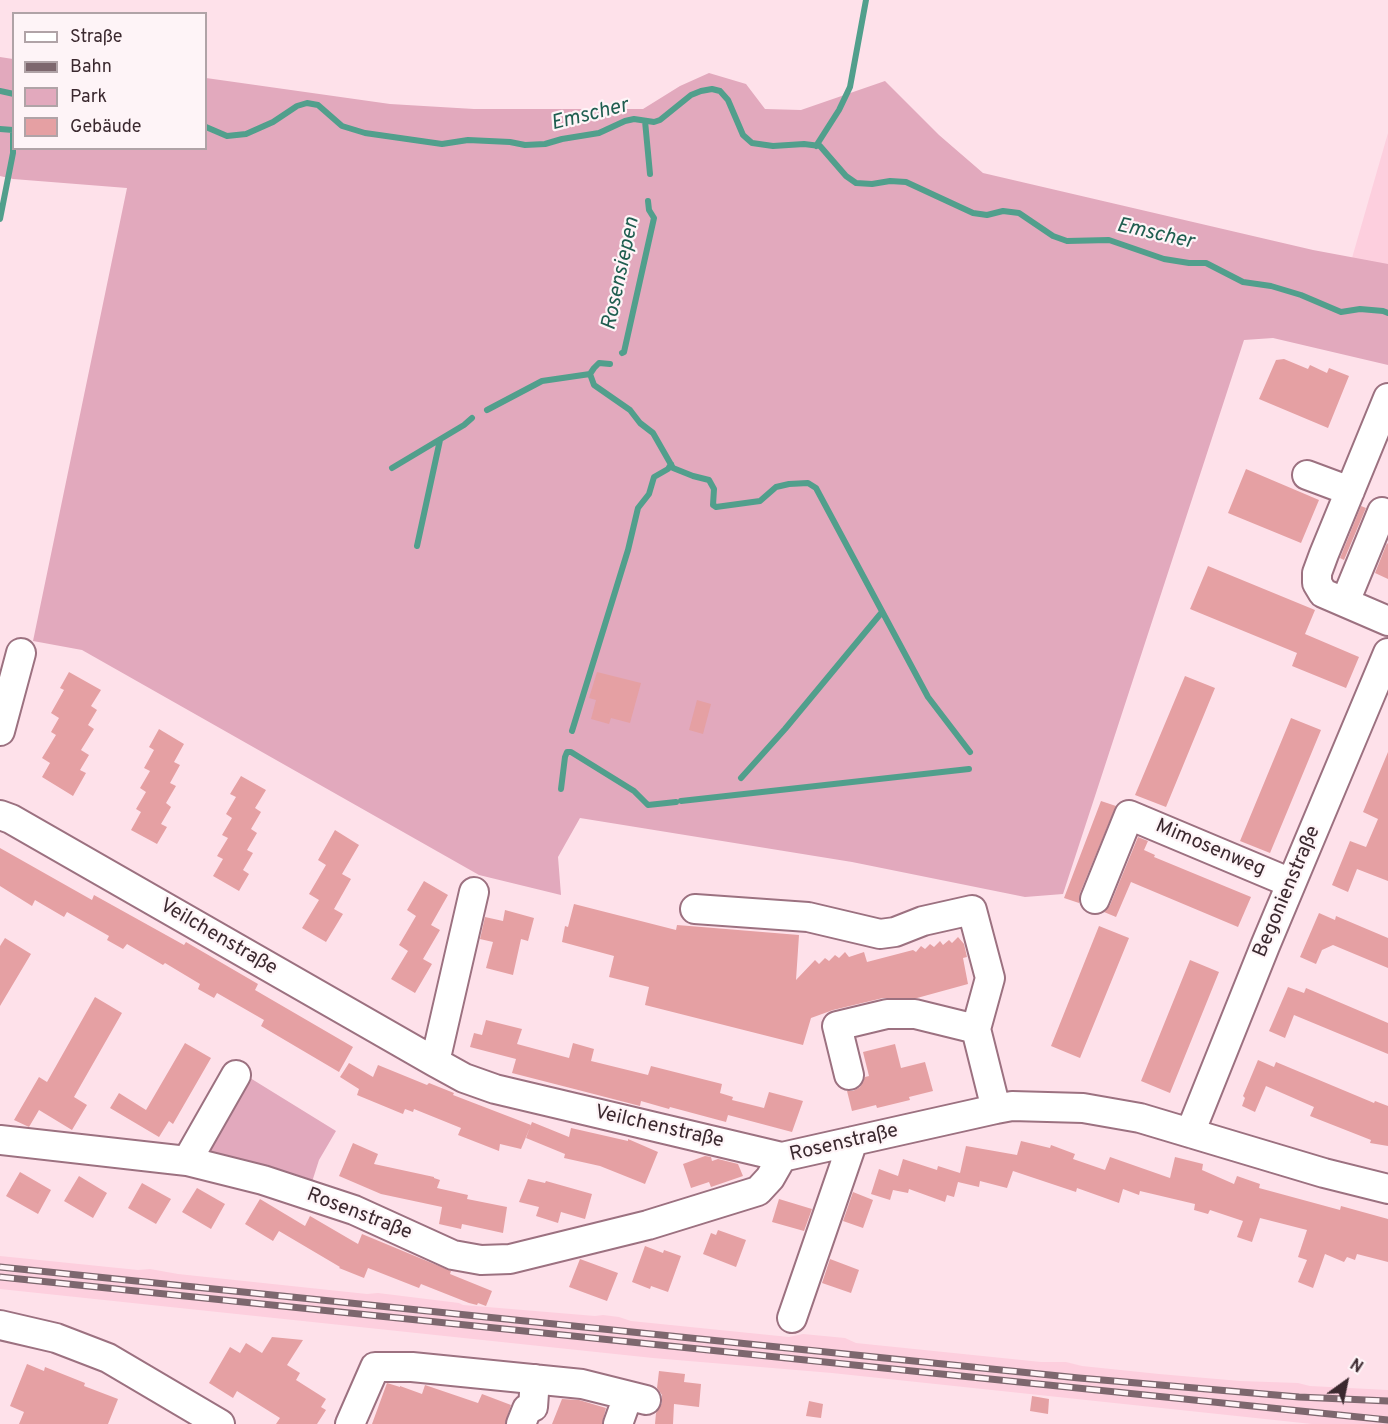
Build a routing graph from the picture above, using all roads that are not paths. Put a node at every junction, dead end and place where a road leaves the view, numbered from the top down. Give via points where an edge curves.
1 (1388, 398) edge
2 (1307, 475) dead end
3 (1350, 491) junction
4 (1388, 515) edge
5 (1345, 602) junction
6 (1388, 621) edge
7 (1388, 652) edge
8 (21, 653) dead end
9 (0, 731) edge
10 (0, 815) edge
11 (1291, 883) junction
12 (474, 892) dead end
13 (1095, 899) dead end
14 (695, 909) dead end
15 (976, 1029) junction
16 (435, 1062) junction
17 (236, 1075) dead end
18 (849, 1075) dead end
19 (996, 1109) junction
20 (1190, 1132) junction
21 (0, 1140) edge
22 (853, 1142) junction
23 (782, 1157) junction
24 (187, 1161) junction
25 (1388, 1189) edge
26 (792, 1318) dead end
27 (0, 1325) edge
28 (530, 1403) edge
29 (220, 1424) edge
30 (350, 1424) edge
31 (618, 1424) edge

1 - 3 street
2 - 3 street
3 - 5 street via 1317,573 1323,593
4 - 5 street via 1382,512
5 - 6 street
7 - 11 street, Begonienstraße
8 - 9 street
10 - 16 street, Veilchenstraße
11 - 13 street, Mimosenweg via 1129,815
11 - 20 street, Begonienstraße
12 - 16 street
14 - 15 street via 808,917 880,934 972,910 990,978
15 - 18 street via 915,1014 887,1014 837,1026
15 - 19 street
16 - 23 street, Veilchenstraße via 495,1089
17 - 24 street
19 - 20 street, Rosenstraße via 1083,1108
19 - 22 street, Rosenstraße
20 - 25 street, Rosenstraße
21 - 24 street, Rosenstraße
22 - 23 street, Rosenstraße
22 - 26 street
23 - 24 street, Rosenstraße via 758,1191 648,1225 510,1258 482,1260 453,1255 344,1206
27 - 29 street via 56,1338 108,1358
28 - 30 street via 412,1367 375,1367
28 - 31 street via 582,1384 637,1398

